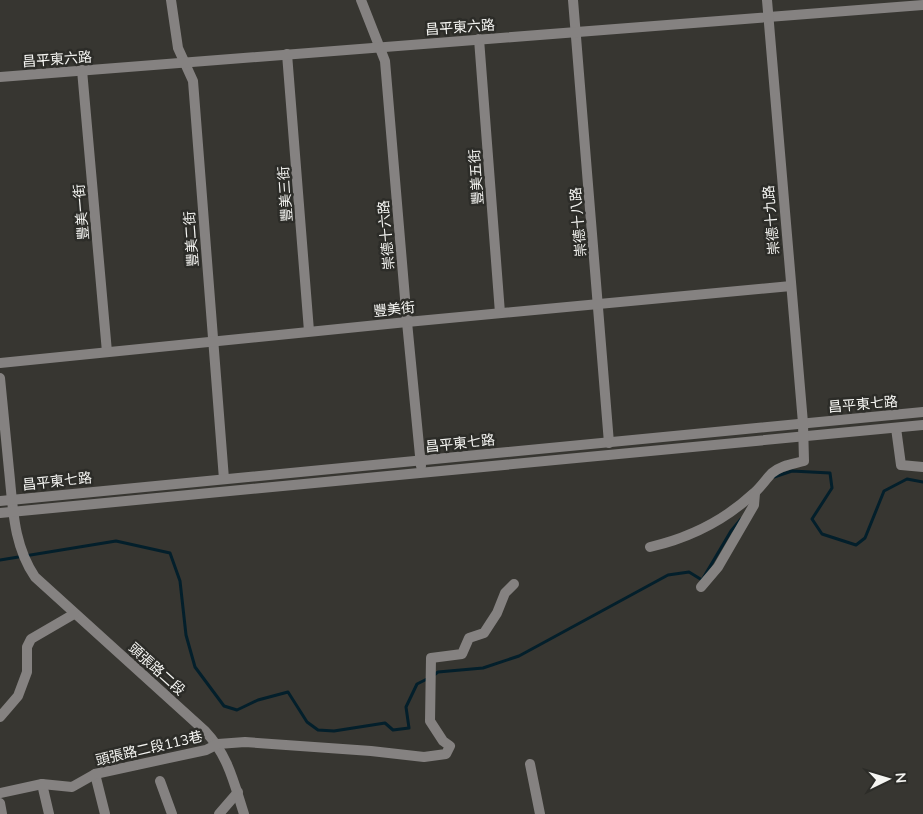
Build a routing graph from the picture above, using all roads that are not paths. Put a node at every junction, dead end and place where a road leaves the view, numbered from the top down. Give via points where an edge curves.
1 (171, 0) edge
2 (361, 0) edge
3 (573, 0) edge
4 (767, 0) edge
5 (923, 6) edge
6 (768, 18) junction
7 (576, 32) junction
8 (479, 39) junction
9 (381, 47) junction
10 (287, 54) junction
11 (184, 63) junction
12 (82, 70) junction
13 (0, 77) edge
14 (790, 286) junction
15 (598, 304) junction
16 (500, 313) junction
17 (407, 322) junction
18 (309, 331) junction
19 (213, 342) junction
20 (108, 352) junction
21 (0, 362) edge
22 (0, 378) edge
23 (923, 412) edge
24 (803, 423) junction
25 (923, 425) edge
26 (896, 428) junction
27 (803, 437) junction
28 (609, 443) junction
29 (420, 462) junction
30 (923, 467) edge
31 (421, 472) junction
32 (224, 478) junction
33 (755, 493) junction
34 (12, 500) junction
35 (0, 501) edge
36 (12, 511) junction
37 (0, 513) edge
38 (650, 547) dead end
39 (514, 584) dead end
40 (701, 587) dead end
41 (74, 614) junction
42 (0, 718) edge
43 (218, 744) junction
44 (530, 764) dead end
45 (95, 774) junction
46 (160, 781) dead end
47 (42, 784) junction
48 (238, 792) junction
49 (0, 793) edge
50 (0, 804) edge
51 (2, 814) edge
52 (48, 814) edge
53 (104, 814) edge
54 (172, 814) edge
55 (219, 814) edge
56 (244, 814) edge
57 (540, 814) edge

1 - 11 street, 豐美二街 via 178,48
2 - 9 street, 崇德十六路
3 - 7 street, 崇德十八路
4 - 6 street, 崇德十九路
5 - 6 street, 昌平東六路
6 - 7 street, 昌平東六路
6 - 14 street, 崇德十九路
7 - 8 street, 昌平東六路
7 - 15 street, 崇德十八路
8 - 9 street, 昌平東六路
8 - 16 street, 豐美五街
9 - 10 street, 昌平東六路
9 - 17 street, 崇德十六路 via 385,61
10 - 11 street, 昌平東六路
10 - 18 street, 豐美三街
11 - 12 street, 昌平東六路
11 - 19 street, 豐美二街 via 193,81
12 - 13 street, 昌平東六路
12 - 20 street, 豐美一街
14 - 15 street, 豐美街
14 - 24 street, 崇德十九路
15 - 16 street, 豐美街
15 - 28 street, 崇德十八路
16 - 17 street, 豐美街
17 - 18 street, 豐美街
17 - 29 street, 崇德十六路
18 - 19 street, 豐美街
19 - 20 street, 豐美街
19 - 32 street, 豐美二街
20 - 21 street, 豐美街
22 - 34 street
23 - 24 street, 昌平東七路
24 - 27 street, 崇德十九路
24 - 28 street, 昌平東七路
25 - 26 street, 昌平東七路
26 - 27 street, 昌平東七路
26 - 30 street via 901,465
27 - 31 street, 昌平東七路
27 - 33 street, 崇德十九路 via 804,460 782,466
28 - 29 street, 昌平東七路
29 - 31 street, 崇德十六路
29 - 32 street, 昌平東七路
31 - 36 street, 昌平東七路
32 - 34 street, 昌平東七路
33 - 38 street via 714,524
33 - 40 street via 754,505 718,567
34 - 35 street, 昌平東七路
34 - 36 street
36 - 37 street, 昌平東七路
36 - 41 street, 頭張路二段 via 19,542 34,577
39 - 43 street, 頭張路二段113巷 via 505,593 484,633 469,638 462,654 431,658 430,721 450,746 446,754 424,757 292,744
41 - 42 street via 31,639 27,647 27,672 18,696
41 - 43 street, 頭張路二段
43 - 45 street, 頭張路二段113巷 via 206,750
43 - 48 street, 頭張路二段
44 - 57 street
45 - 47 street, 頭張路二段113巷 via 72,787
45 - 53 street
46 - 54 street
47 - 49 street, 頭張路二段113巷
47 - 52 street
48 - 55 street
48 - 56 street, 頭張路二段
50 - 51 street

